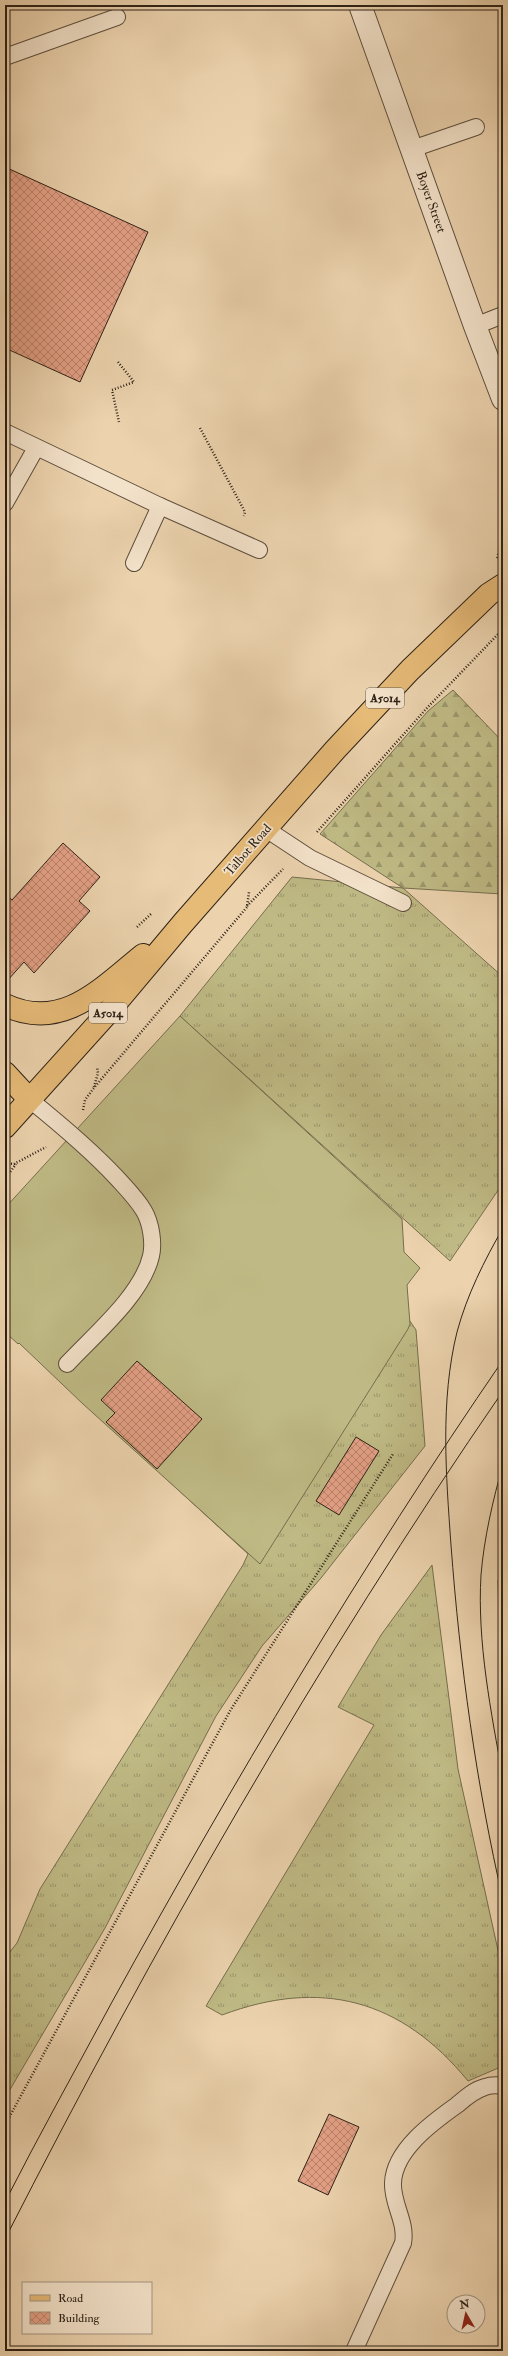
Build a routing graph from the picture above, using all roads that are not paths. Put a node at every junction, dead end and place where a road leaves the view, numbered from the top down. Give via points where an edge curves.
1 (360, 5) edge
2 (117, 17) dead end
3 (5, 57) edge
4 (476, 127) dead end
5 (412, 149) junction
6 (503, 315) edge
7 (475, 326) junction
8 (503, 399) edge
9 (5, 432) edge
10 (36, 448) junction
11 (5, 503) edge
12 (160, 506) junction
13 (259, 550) dead end
14 (134, 563) dead end
15 (503, 585) edge
16 (266, 829) junction
17 (403, 903) dead end
18 (183, 923) junction
19 (5, 1005) edge
20 (5, 1073) edge
21 (29, 1099) junction
22 (5, 1127) edge
23 (67, 1364) dead end
24 (503, 2086) edge
25 (354, 2351) edge

1 - 5 street, Boyer Street
2 - 3 lane
4 - 5 lane
5 - 7 street, Boyer Street
6 - 7 lane
7 - 8 street, Boyer Street
9 - 10 lane
10 - 11 lane
10 - 12 lane
12 - 13 lane
12 - 14 lane
15 - 16 main road, Talbot Road / A5014 via 489,594 410,670
16 - 17 lane via 300,851
16 - 18 main road, Talbot Road / A5014
18 - 19 main road via 93,996 76,1005 52,1014 26,1012
18 - 21 main road, Talbot Road / A5014 via 105,1016
20 - 21 main road
21 - 22 main road, Talbot Road / A5014
21 - 23 lane via 89,1149 138,1200 151,1233 151,1256 129,1298
24 - 25 lane via 486,2086 467,2097 416,2138 402,2158 393,2182 404,2234 402,2243

